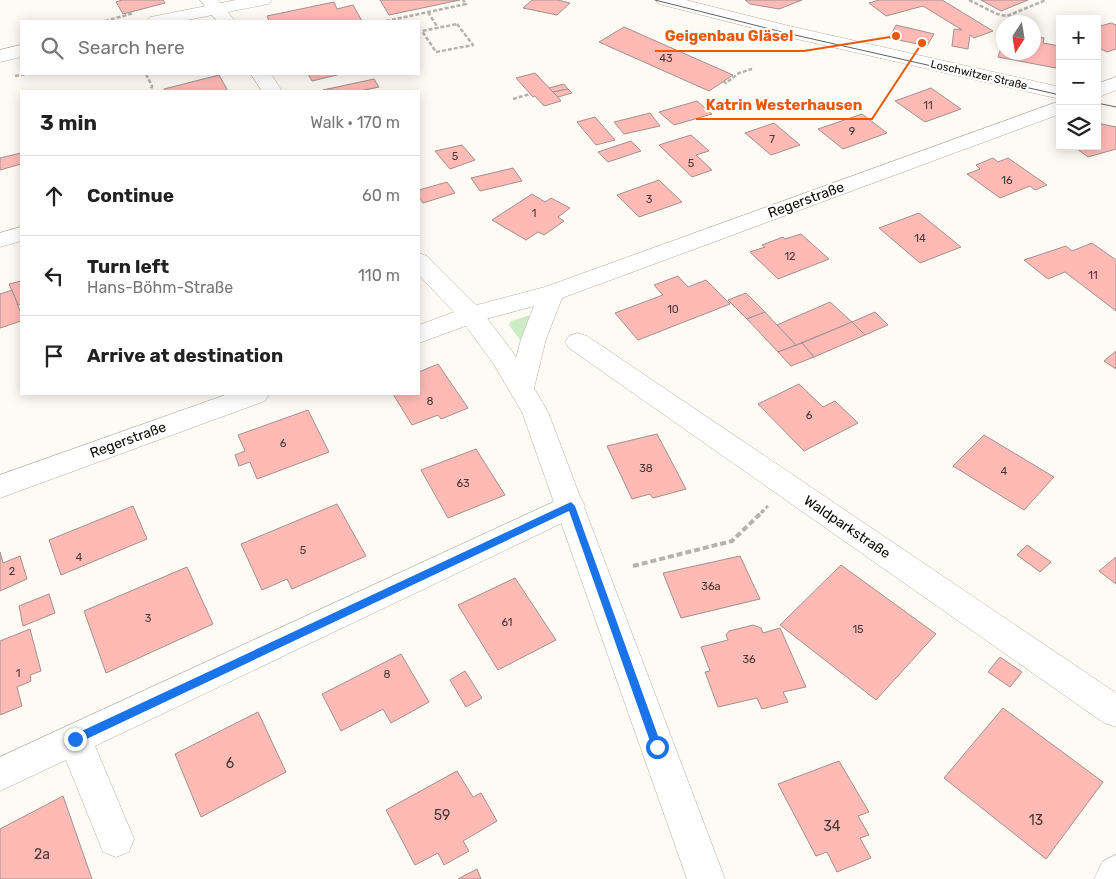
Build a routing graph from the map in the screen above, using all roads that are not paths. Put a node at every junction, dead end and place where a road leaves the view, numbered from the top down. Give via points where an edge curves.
1 (263, 0) edge
2 (665, 0) edge
3 (711, 6) edge
4 (217, 10) edge
5 (162, 20) edge
6 (20, 51) edge
7 (0, 56) edge
8 (262, 75) edge
9 (1116, 83) edge
10 (271, 90) edge
11 (1101, 90) edge
12 (1056, 92) edge
13 (1101, 102) edge
14 (1116, 105) edge
15 (1056, 108) edge
16 (20, 234) edge
17 (0, 240) edge
18 (420, 262) edge
19 (553, 293) junction
20 (470, 316) junction
21 (420, 334) edge
22 (578, 342) dead end
23 (521, 388) junction
24 (253, 395) edge
25 (0, 487) edge
26 (571, 506) junction
27 (1116, 712) edge
28 (75, 739) junction
29 (0, 774) edge
30 (116, 838) dead end
31 (1116, 874) edge
32 (706, 879) edge
33 (1113, 879) edge

1 - 4 street
2 - 3 street, Loschwitzer Straße
3 - 12 street, Loschwitzer Straße via 797,34
4 - 5 street
6 - 7 street
8 - 10 street
9 - 11 street
13 - 14 street
15 - 19 street, Regerstraße
16 - 17 street
18 - 20 street
19 - 20 street, Regerstraße
19 - 23 street via 532,338
20 - 21 street, Regerstraße
20 - 23 street via 503,357
22 - 27 street, Waldparkstraße
23 - 26 street via 535,412
24 - 25 street, Regerstraße
26 - 28 street
26 - 32 street
28 - 29 street
28 - 30 street
31 - 33 street

